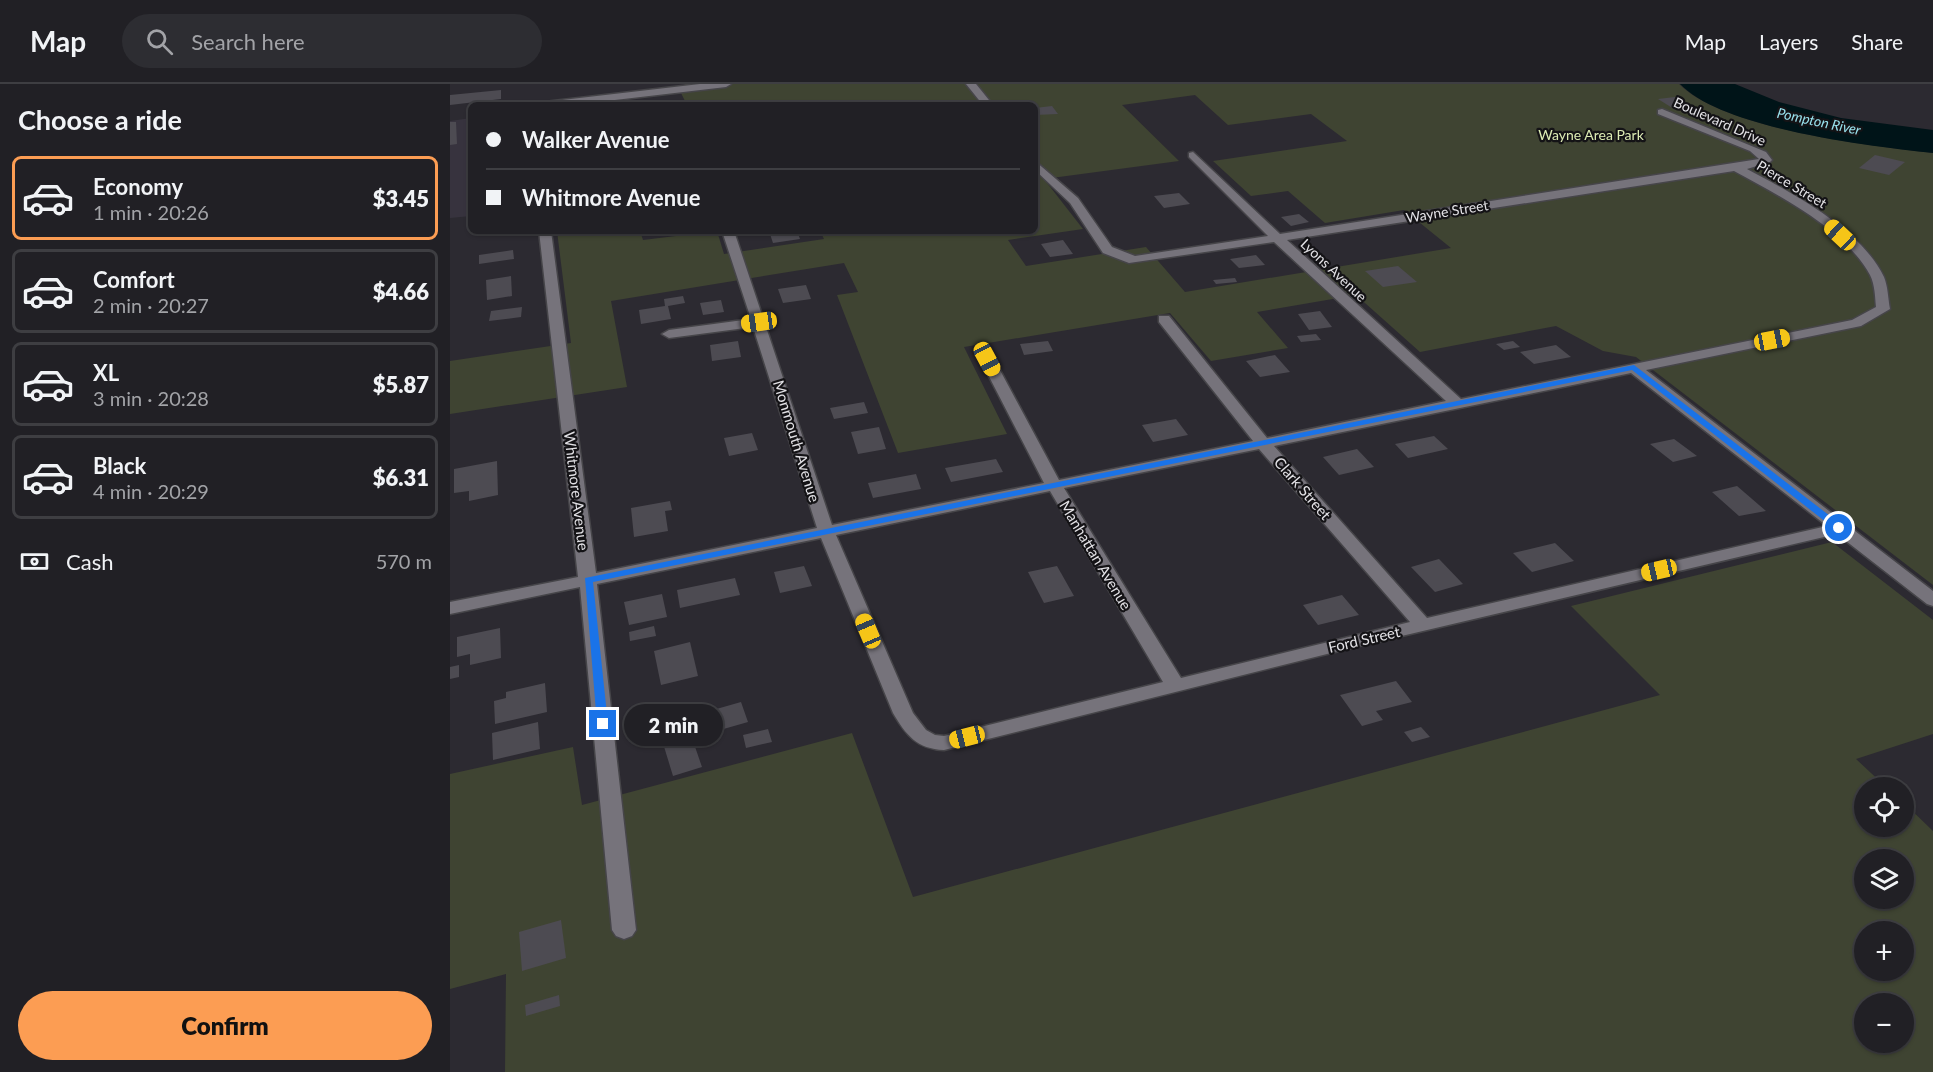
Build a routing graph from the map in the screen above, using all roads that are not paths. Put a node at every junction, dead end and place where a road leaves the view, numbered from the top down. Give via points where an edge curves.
1 (726, 84) edge
2 (971, 84) edge
3 (672, 87) edge
4 (566, 102) edge
5 (986, 102) edge
6 (1662, 112) dead end
7 (1194, 155) dead end
8 (1766, 157) joint
9 (1038, 167) edge
10 (1736, 168) junction
11 (545, 234) edge
12 (729, 234) edge
13 (1277, 238) junction
14 (1164, 319) dead end
15 (759, 322) junction
16 (669, 334) dead end
17 (987, 359) dead end
18 (1634, 368) junction
19 (1457, 403) junction
20 (1263, 443) junction
21 (1053, 485) junction
22 (1839, 528) junction
23 (826, 532) junction
24 (588, 580) junction
25 (1933, 600) edge
26 (450, 608) edge
27 (1423, 625) junction
28 (1175, 685) junction
29 (903, 713) joint
30 (624, 930) dead end

1 - 3 street
2 - 5 street
3 - 4 street
6 - 8 street, Boulevard Drive
7 - 13 street, Lyons Avenue
8 - 10 street, Wayne Street via 1763,162
9 - 13 street, Wayne Street via 1074,201 1107,250 1123,258 1145,259
10 - 13 street, Wayne Street
10 - 18 street, Pierce Street via 1805,207 1857,251 1875,273 1882,309 1856,323
11 - 24 street, Whitmore Avenue
12 - 15 street, Monmouth Avenue
13 - 19 street, Lyons Avenue
14 - 20 street, Clark Street
15 - 16 street
15 - 23 street, Monmouth Avenue
17 - 21 street, Manhattan Avenue
18 - 19 street
18 - 22 street
19 - 20 street
20 - 21 street
20 - 27 street, Clark Street
21 - 23 street
21 - 28 street, Manhattan Avenue
22 - 25 street
22 - 27 street, Ford Street
23 - 24 street
23 - 29 street, Monmouth Avenue
24 - 26 street
24 - 30 street, Whitmore Avenue
27 - 28 street, Ford Street
28 - 29 street, Ford Street via 944,743 923,740 914,733

